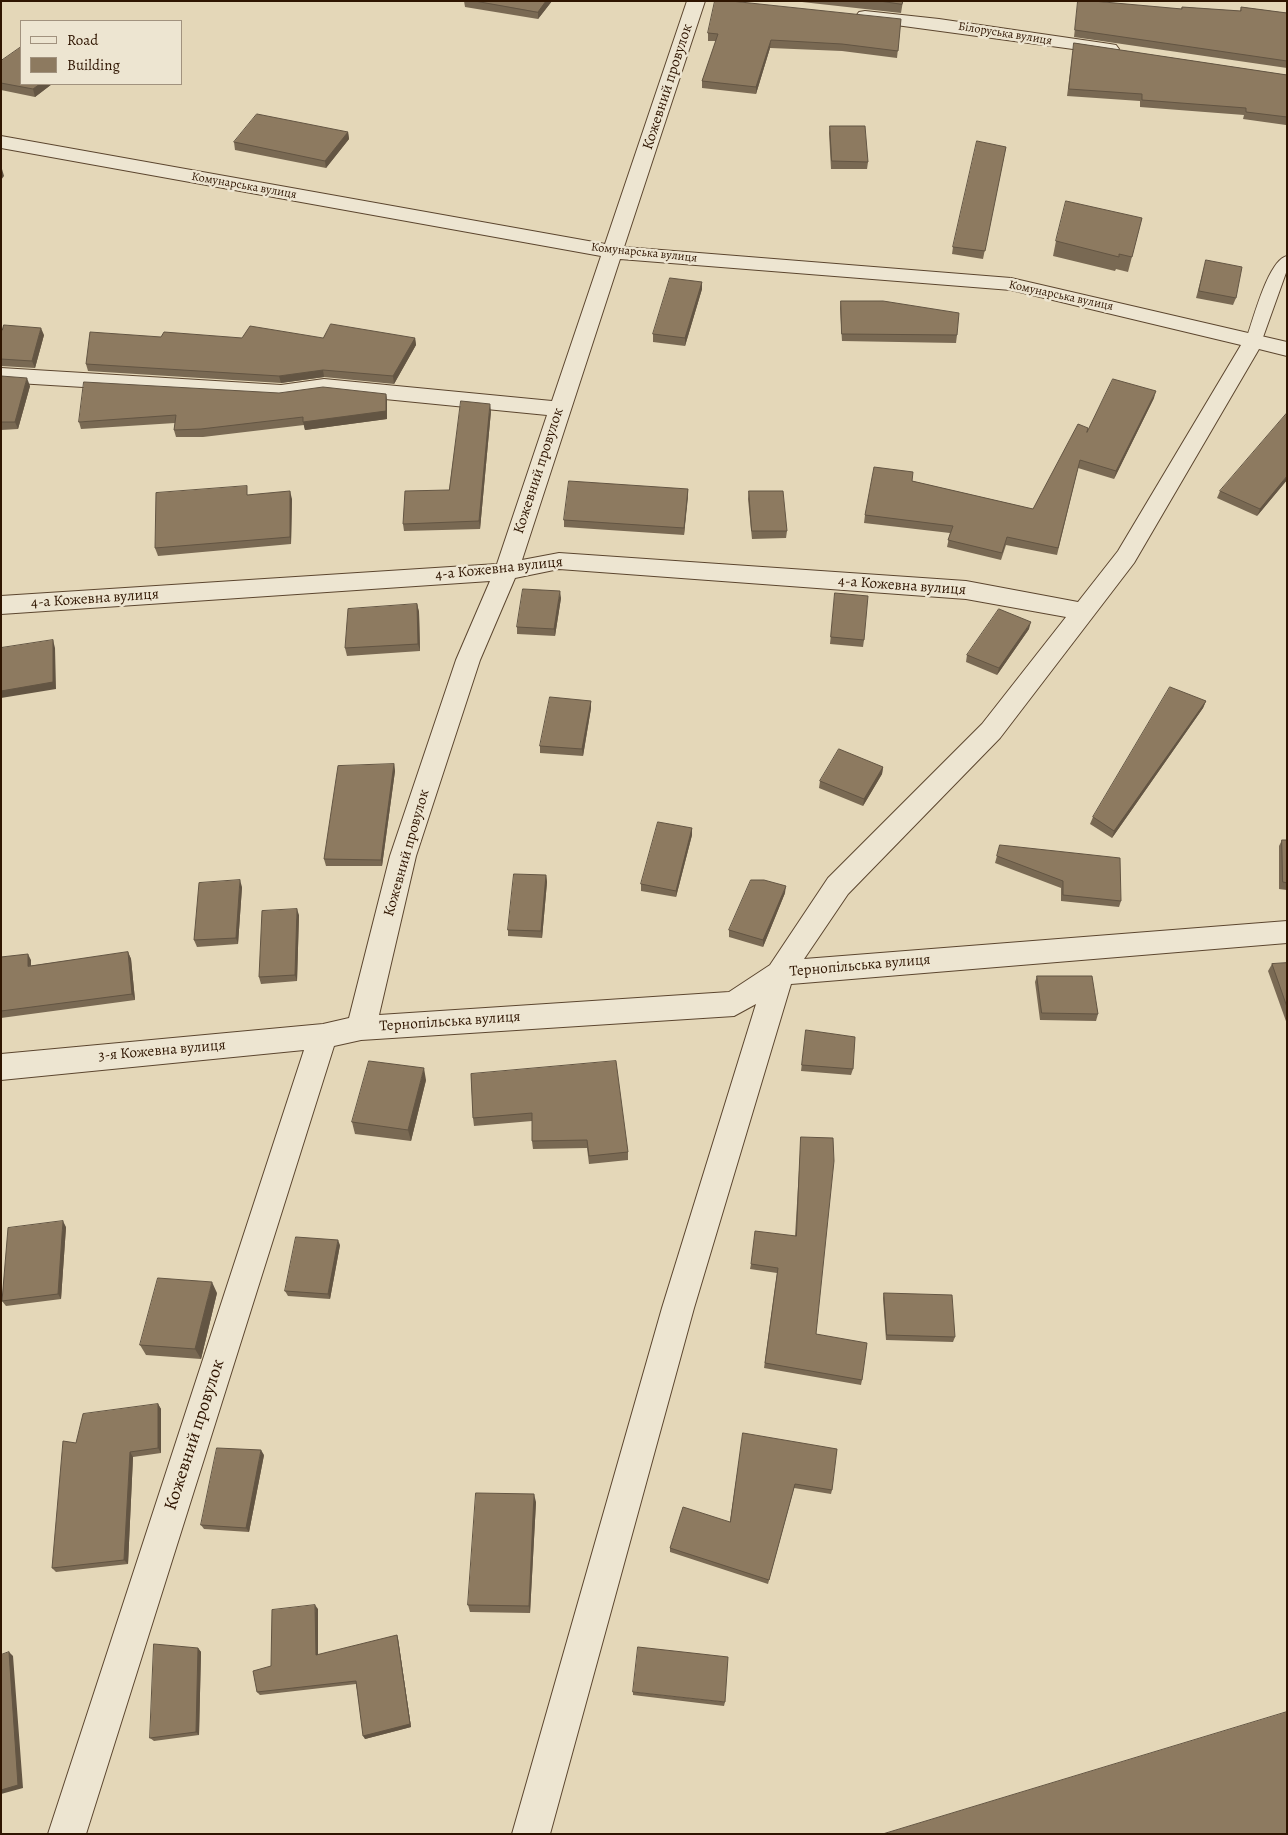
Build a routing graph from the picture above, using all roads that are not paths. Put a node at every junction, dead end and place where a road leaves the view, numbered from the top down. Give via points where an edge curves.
1 (696, 1) edge
2 (850, 14) edge
3 (1122, 51) edge
4 (1, 142) edge
5 (614, 252) junction
6 (1287, 260) edge
7 (1254, 340) junction
8 (1287, 348) edge
9 (1, 375) edge
10 (560, 409) junction
11 (506, 571) junction
12 (1, 605) edge
13 (1084, 612) junction
14 (1287, 932) edge
15 (780, 973) junction
16 (361, 1028) junction
17 (324, 1036) junction
18 (1, 1067) edge
19 (67, 1834) edge
20 (531, 1834) edge

1 - 5 street, Кожевний провулок
2 - 3 street, Білоруська вулиця
4 - 5 street, Комунарська вулиця
5 - 7 street, Комунарська вулиця via 1012,284
5 - 10 street, Кожевний провулок
6 - 7 lane via 1278,271
7 - 8 street, Комунарська вулиця
7 - 13 street via 1126,557
9 - 10 street via 281,392 324,386
10 - 11 street, Кожевний провулок
11 - 12 street, 4-а Кожевна вулиця
11 - 13 street, 4-а Кожевна вулиця via 559,561 589,563 966,590
11 - 16 street, Кожевний провулок via 468,660 403,856
13 - 15 street via 991,731 838,886
14 - 15 street, Тернопільська вулиця
15 - 16 street, Тернопільська вулиця via 734,1004
15 - 20 street via 678,1308
16 - 17 street, Тернопільська вулиця
17 - 18 street, 3-я Кожевна вулиця
17 - 19 street, Кожевний провулок

